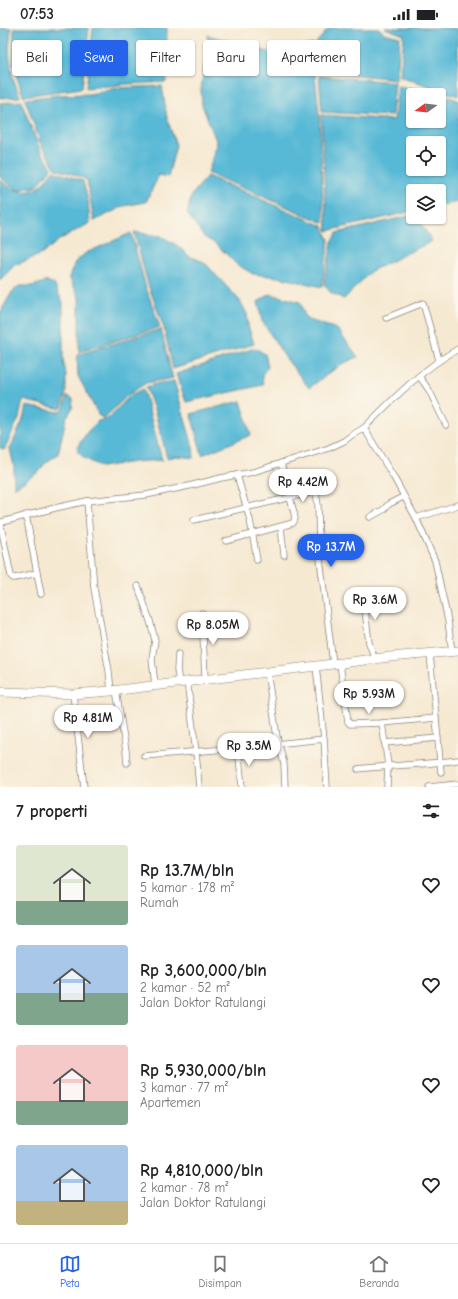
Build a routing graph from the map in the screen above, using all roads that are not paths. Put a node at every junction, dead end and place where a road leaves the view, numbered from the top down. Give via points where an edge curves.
1 (386, 318) dead end
2 (458, 349) edge
3 (439, 360) junction
4 (419, 376) junction
5 (446, 425) dead end
6 (364, 428) junction
7 (281, 464) junction
8 (237, 475) junction
9 (290, 497) junction
10 (403, 497) junction
11 (87, 501) junction
12 (458, 505) edge
13 (247, 507) junction
14 (26, 515) junction
15 (370, 517) dead end
16 (416, 518) junction
17 (194, 520) dead end
18 (281, 527) junction
19 (253, 534) junction
20 (226, 541) dead end
21 (284, 555) dead end
22 (257, 560) dead end
23 (37, 573) junction
24 (138, 586) dead end
25 (357, 592) dead end
26 (41, 594) dead end
27 (202, 613) dead end
28 (455, 651) edge
29 (178, 654) dead end
30 (430, 654) junction
31 (375, 659) junction
32 (337, 664) junction
33 (316, 666) junction
34 (266, 672) junction
35 (205, 679) junction
36 (183, 682) junction
37 (155, 686) junction
38 (113, 690) junction
39 (0, 692) edge
40 (73, 694) junction
41 (436, 718) junction
42 (382, 723) junction
43 (438, 738) junction
44 (324, 739) junction
45 (385, 743) junction
46 (280, 744) junction
47 (238, 748) junction
48 (196, 752) junction
49 (144, 756) dead end
50 (457, 760) edge
51 (440, 762) junction
52 (127, 763) dead end
53 (388, 765) junction
54 (358, 769) dead end
55 (441, 772) dead end
56 (457, 785) edge
57 (84, 787) edge
58 (199, 787) edge
59 (242, 787) edge
60 (285, 787) edge
61 (327, 787) edge
62 (387, 787) edge
63 (429, 787) edge

1 - 3 street via 423,303
2 - 3 street
3 - 4 street
4 - 5 street via 429,390
4 - 6 street
6 - 7 street via 329,448
6 - 10 street
7 - 8 street
7 - 9 street
8 - 11 street via 146,495
8 - 13 street
9 - 13 street
9 - 18 street via 294,521
9 - 32 street via 313,492 317,495 319,551
10 - 15 street
10 - 16 street
11 - 14 street
11 - 38 street via 94,588
12 - 16 street
13 - 17 street
13 - 19 street
14 - 23 street
14 - 23 street via 2,522 5,548 13,578
16 - 28 street via 435,561
18 - 19 street
18 - 21 street
19 - 20 street
19 - 22 street
23 - 26 street
24 - 37 street via 155,640 152,659
25 - 31 street via 364,602 369,643
27 - 35 street
28 - 30 highway
29 - 36 street via 177,670
30 - 31 highway
30 - 41 street
31 - 32 highway
32 - 33 highway
32 - 42 street via 349,723
33 - 34 highway
33 - 44 street
34 - 35 highway
34 - 46 street
35 - 36 highway
36 - 37 highway
36 - 48 street
37 - 38 highway
38 - 40 highway
38 - 52 street
39 - 40 highway
40 - 57 street
41 - 42 street
41 - 43 street
42 - 45 street
43 - 45 street
43 - 51 street
44 - 46 street
44 - 61 street
45 - 53 street
46 - 47 street
46 - 60 street
47 - 48 street
47 - 59 street
48 - 49 street
48 - 58 street
50 - 51 street
51 - 53 street
51 - 55 street
53 - 54 street
53 - 62 street
56 - 63 street

